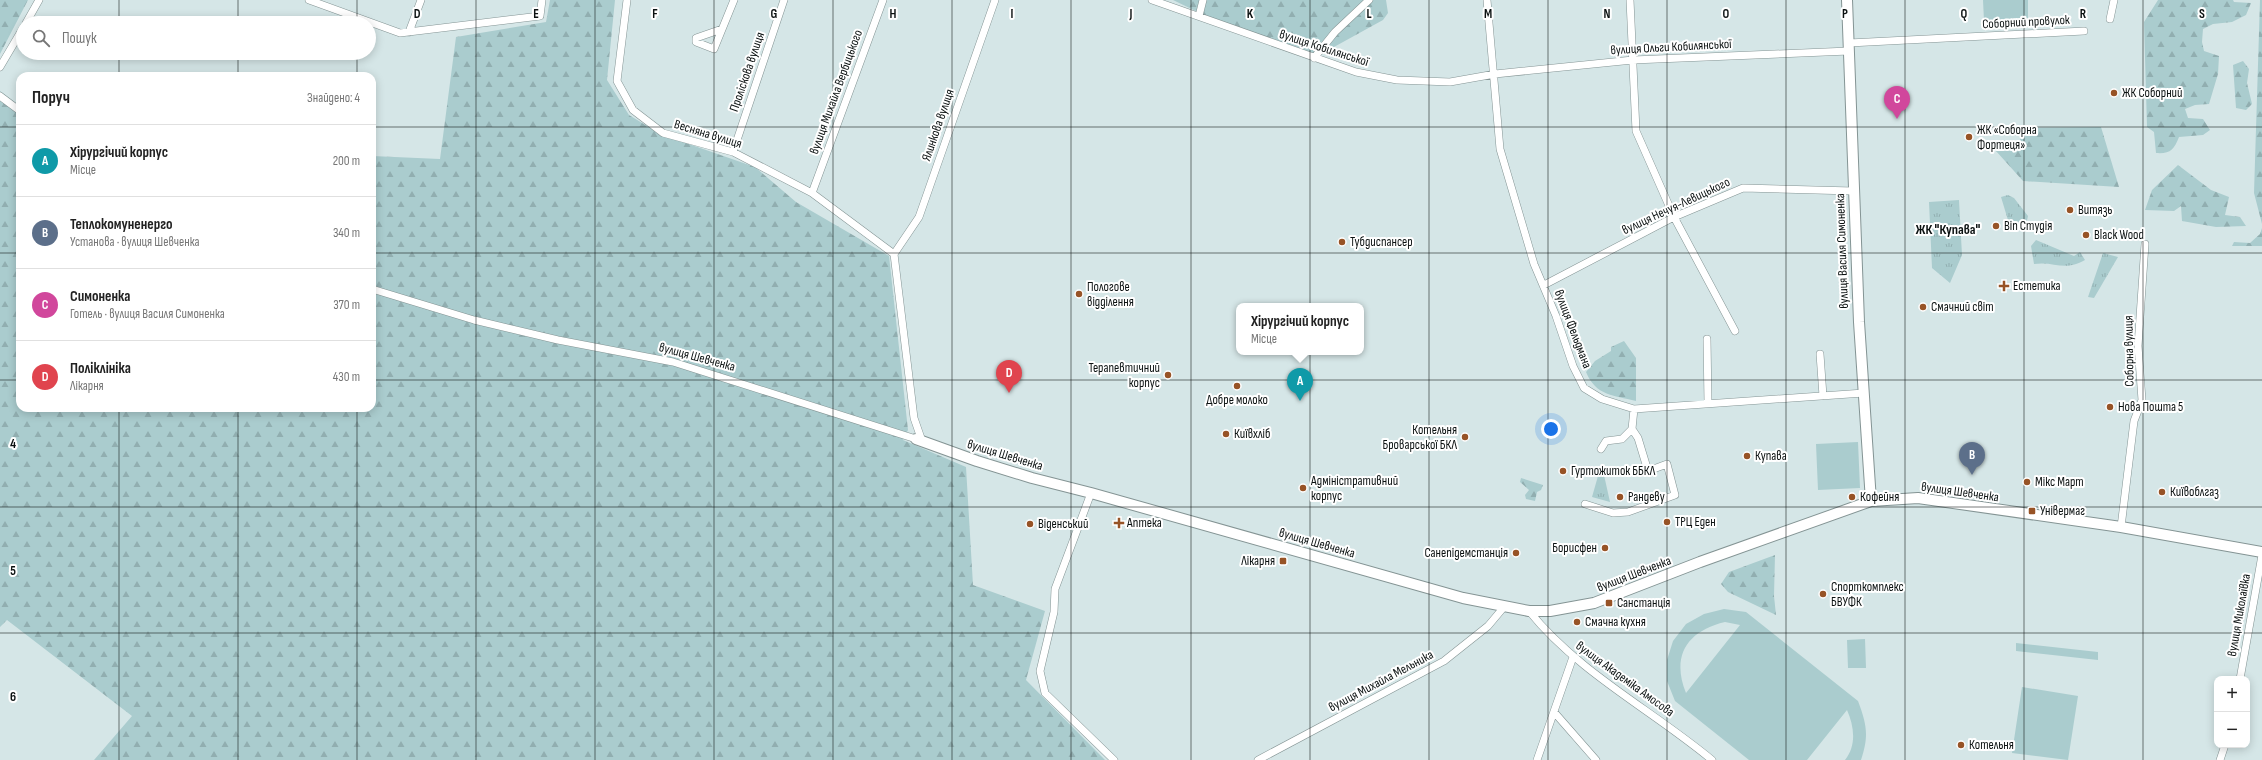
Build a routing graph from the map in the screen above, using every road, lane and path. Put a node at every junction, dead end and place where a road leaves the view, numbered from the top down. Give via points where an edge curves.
1 (39, 0) edge
2 (309, 0) edge
3 (421, 0) edge
4 (542, 0) edge
5 (627, 0) edge
6 (734, 0) edge
7 (784, 0) edge
8 (883, 0) edge
9 (995, 0) edge
10 (1152, 0) edge
11 (1203, 0) edge
12 (1369, 0) edge
13 (1487, 0) edge
14 (1630, 0) edge
15 (1847, 0) edge
16 (2114, 0) edge
17 (30, 16) edge
18 (353, 16) edge
19 (1199, 16) junction
20 (2110, 19) dead end
21 (376, 24) edge
22 (722, 29) dead end
23 (2084, 31) dead end
24 (409, 32) junction
25 (16, 40) edge
26 (1849, 47) junction
27 (1314, 58) junction
28 (1633, 60) junction
29 (0, 67) edge
30 (1495, 74) junction
31 (0, 96) edge
32 (16, 108) edge
33 (733, 152) junction
34 (1853, 191) junction
35 (812, 193) junction
36 (1674, 217) junction
37 (2145, 244) dead end
38 (894, 254) junction
39 (1544, 285) junction
40 (376, 290) edge
41 (1735, 331) dead end
42 (1707, 339) dead end
43 (1820, 354) dead end
44 (1864, 393) junction
45 (1823, 396) junction
46 (1708, 403) junction
47 (1634, 409) junction
48 (1632, 429) junction
49 (919, 440) junction
50 (1601, 449) dead end
51 (1091, 493) junction
52 (1871, 501) junction
53 (1585, 504) dead end
54 (2121, 527) junction
55 (2262, 552) edge
56 (2262, 555) edge
57 (1504, 607) junction
58 (1529, 611) junction
59 (1573, 657) junction
60 (2241, 676) edge
61 (1554, 712) junction
62 (2224, 748) edge
63 (1114, 760) edge
64 (1258, 760) edge
65 (1537, 760) edge
66 (1596, 760) edge
67 (1712, 760) edge
68 (2220, 760) edge

1 - 17 street
2 - 18 street
3 - 24 street
4 - 24 street via 540,16
5 - 33 street, Весняна вулиця via 617,81 633,110 663,132
6 - 22 street
7 - 33 street, Проліскова вулиця
8 - 35 street, вулиця Михайла Вербицького
9 - 38 street, Ялинкова вулиця via 919,217
10 - 19 street, вулиця Кобилянської
11 - 19 street
12 - 27 street via 1335,32
13 - 30 street, вулиця Фельдмана
14 - 28 street
15 - 26 street, вулиця Василя Симоненка
16 - 20 street
19 - 27 street, вулиця Кобилянської
21 - 24 street via 400,33
23 - 26 street, Соборний провулок
25 - 29 street
26 - 28 street, вулиця Ольги Кобилянської
26 - 34 street, вулиця Василя Симоненка
27 - 30 street, вулиця Кобилянської via 1356,72 1397,80 1450,82
28 - 30 street, вулиця Ольги Кобилянської
28 - 36 street via 1636,131
30 - 39 street, вулиця Фельдмана via 1500,149 1534,264
31 - 32 street
33 - 35 street, Весняна вулиця
34 - 36 street, вулиця Нечуя-Левицького via 1743,188
34 - 44 street, вулиця Василя Симоненка via 1858,322
35 - 38 street, Весняна вулиця
36 - 39 street, вулиця Нечуя-Левицького
36 - 41 street
37 - 54 street, Соборна вулиця via 2138,346 2142,400 2134,421
38 - 49 street via 914,418
39 - 47 street, вулиця Фельдмана via 1573,366 1584,388 1602,399
40 - 49 street, вулиця Шевченка via 474,320 673,362
42 - 46 street
43 - 45 street
44 - 45 street, вулиця Фельдмана
44 - 52 street, вулиця Василя Симоненка
45 - 46 street, вулиця Фельдмана
46 - 47 street, вулиця Фельдмана
47 - 48 street
48 - 50 street via 1622,439 1606,441
48 - 53 street via 1638,438 1648,471 1667,464 1675,495 1628,512 1613,513
49 - 51 street, вулиця Шевченка via 977,461
51 - 57 street, вулиця Шевченка via 1463,598
51 - 63 street via 1055,589 1054,612 1040,671 1045,693
52 - 54 street, вулиця Шевченка via 1918,498
52 - 58 street, вулиця Шевченка via 1714,557 1594,604 1550,611
54 - 55 street, вулиця Шевченка
56 - 60 street, вулиця Миколаївка
57 - 58 street, вулиця Шевченка
57 - 64 street, вулиця Михайла Мельника via 1488,626 1444,661
58 - 59 street, вулиця Академіка Амосова
59 - 61 street
59 - 67 street, вулиця Академіка Амосова via 1682,735
61 - 65 street
61 - 66 street
62 - 68 street

